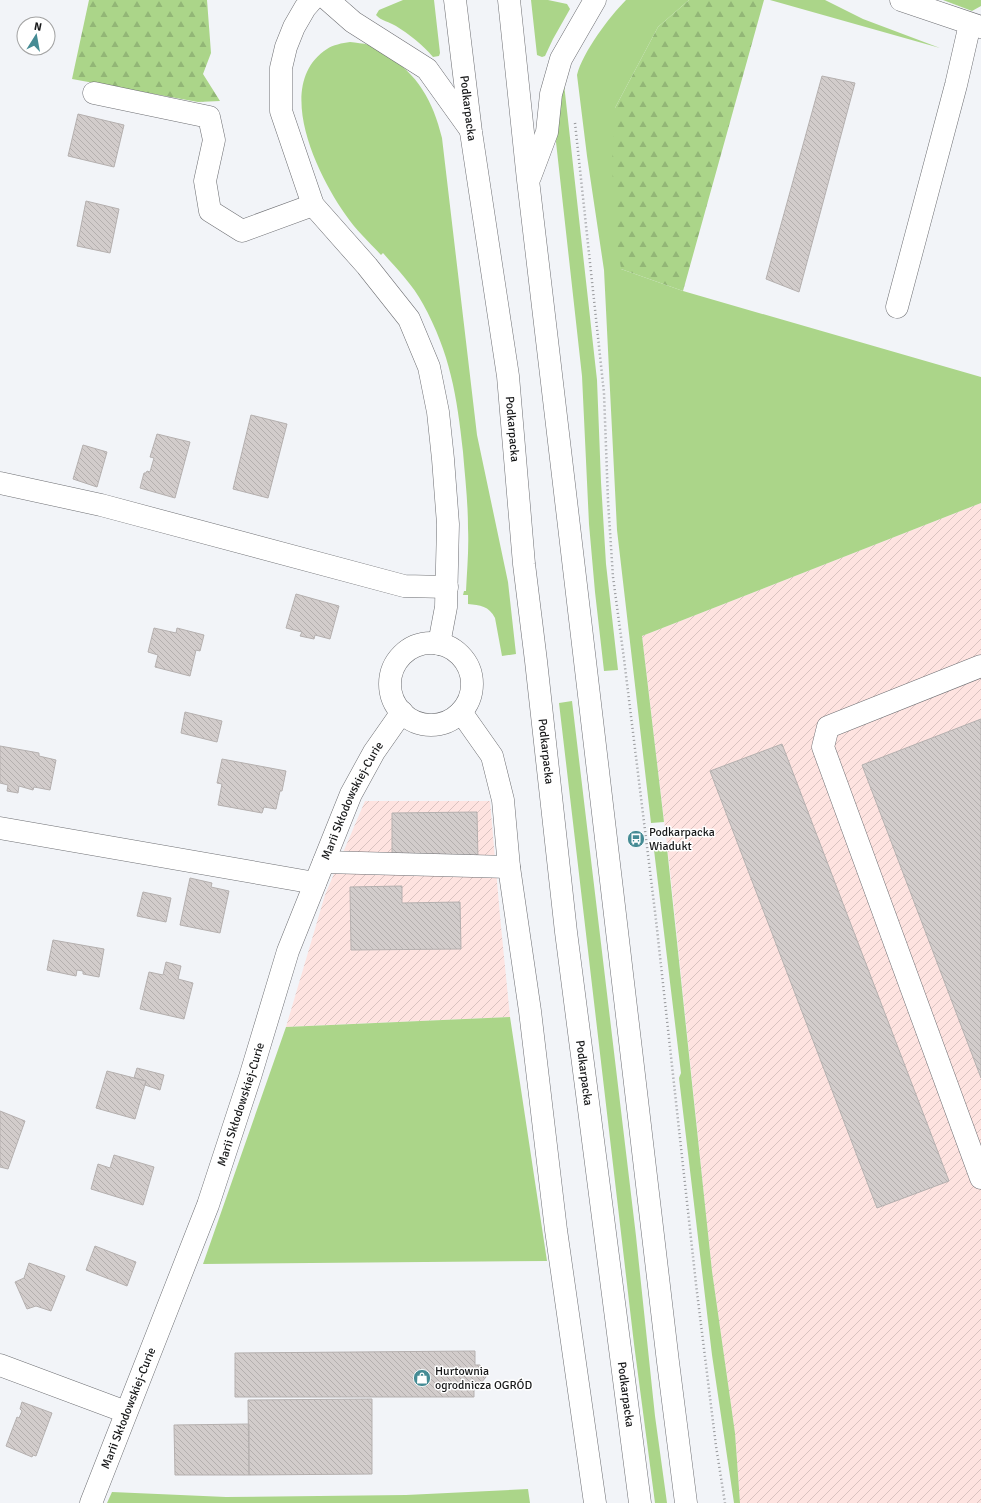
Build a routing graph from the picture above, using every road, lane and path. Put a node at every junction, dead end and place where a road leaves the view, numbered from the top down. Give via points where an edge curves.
1 (312, 0) edge
2 (328, 0) edge
3 (455, 0) edge
4 (509, 0) edge
5 (595, 0) edge
6 (900, 0) edge
7 (976, 25) edge
8 (94, 93) dead end
9 (574, 117) dead end
10 (471, 132) junction
11 (528, 180) junction
12 (313, 205) junction
13 (897, 307) dead end
14 (0, 483) edge
15 (447, 587) junction
16 (439, 644) junction
17 (981, 666) edge
18 (402, 712) junction
19 (461, 712) junction
20 (0, 828) edge
21 (324, 862) junction
22 (509, 867) junction
23 (315, 883) junction
24 (981, 1178) edge
25 (0, 1365) edge
26 (126, 1412) junction
27 (91, 1503) edge
28 (595, 1503) edge
29 (640, 1503) edge
30 (686, 1503) edge
31 (725, 1503) edge

1 - 12 main road via 294,27 286,47 281,68 281,111
2 - 10 main road via 353,22 427,69
3 - 10 main road, Podkarpacka
4 - 11 main road
5 - 11 main road via 561,59 551,94 547,132
6 - 7 main road
7 - 13 main road via 956,86
8 - 12 main road via 209,117 214,140 205,181 210,211 242,231
9 - 31 path via 604,393 613,577 656,920 696,1284
10 - 29 main road, Podkarpacka via 508,376 524,564 566,932
11 - 30 main road
12 - 15 main road via 367,266 409,319 429,367 438,412 443,459 448,524
14 - 15 main road via 101,505 404,586
15 - 16 main road
16 - 18 main road via 414,647 396,664 391,676 391,689 394,701
16 - 19 main road via 451,648 461,656 472,678 472,690
17 - 24 main road via 828,727 823,746
18 - 19 main road via 412,720 425,724 451,720
18 - 21 main road, Marii Skłodowskiej-Curie via 374,752 352,794
19 - 22 main road via 492,756 503,800
20 - 23 main road
21 - 22 main road
21 - 23 main road, Marii Skłodowskiej-Curie
22 - 28 main road via 530,1011 556,1230
23 - 26 main road, Marii Skłodowskiej-Curie via 288,951 208,1205
25 - 26 main road
26 - 27 main road, Marii Skłodowskiej-Curie

